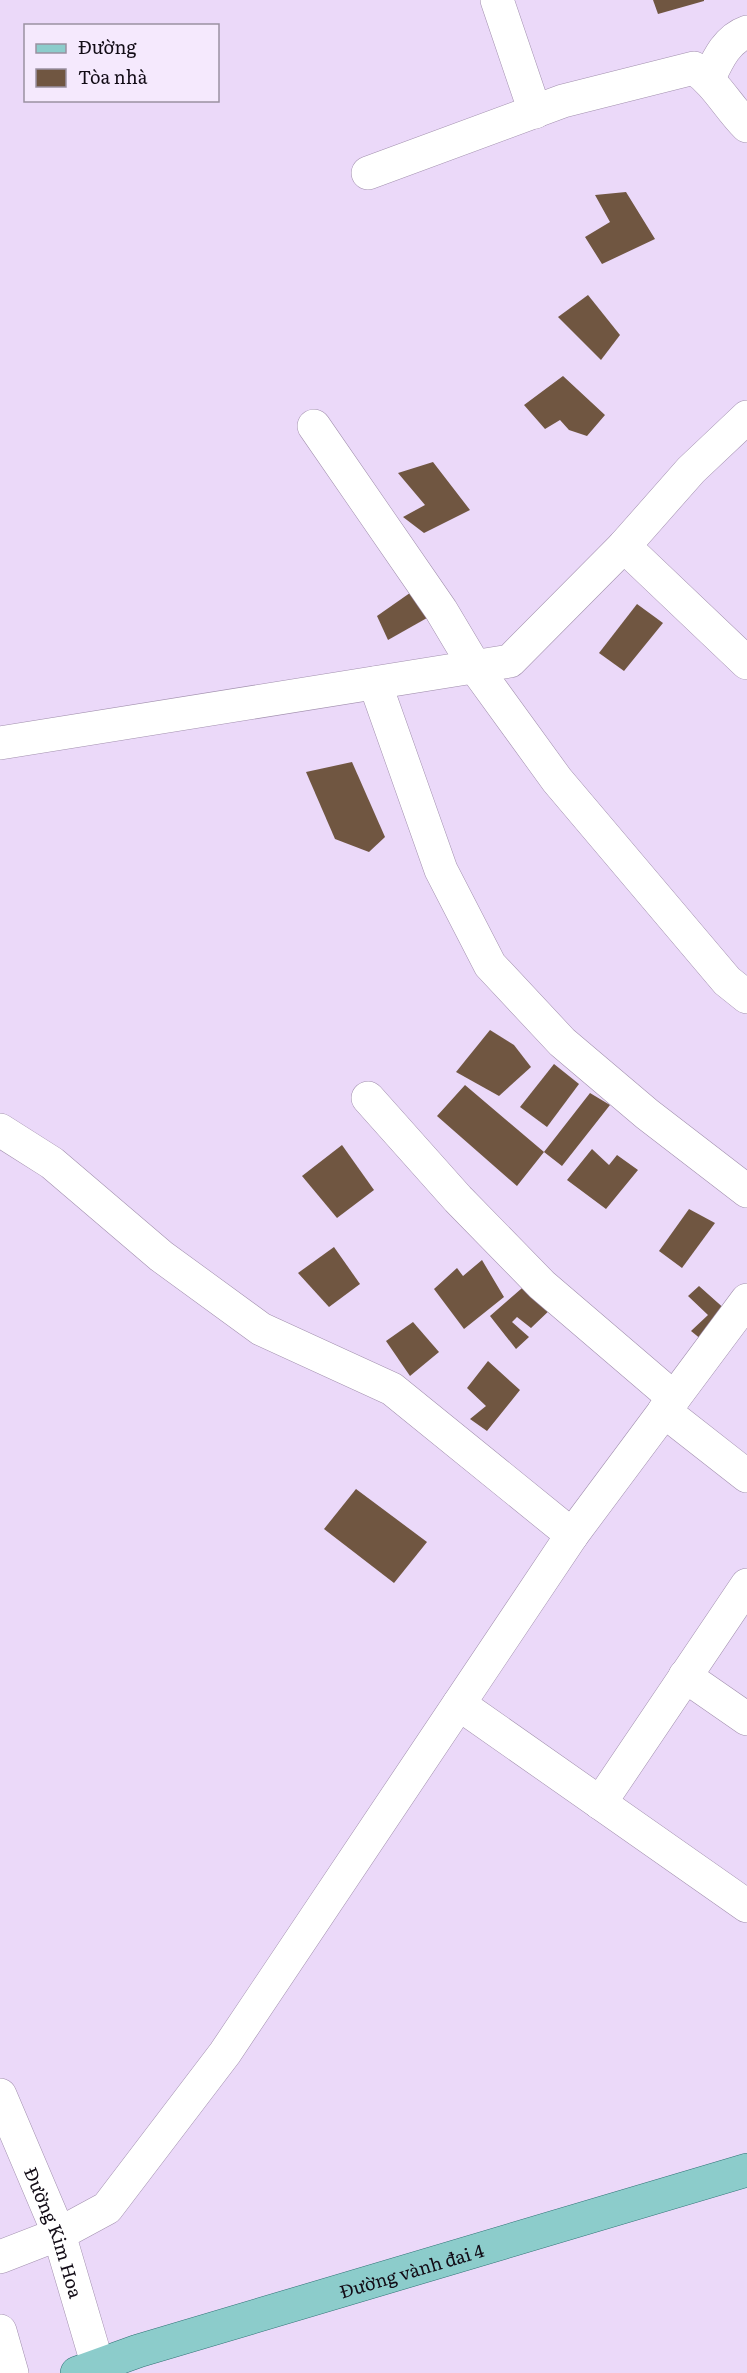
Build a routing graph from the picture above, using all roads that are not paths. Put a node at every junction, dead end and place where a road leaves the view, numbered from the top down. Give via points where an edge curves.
1 (497, 0) edge
2 (747, 32) edge
3 (709, 78) junction
4 (535, 112) junction
5 (747, 126) edge
6 (368, 173) dead end
7 (747, 417) edge
8 (314, 426) dead end
9 (624, 546) junction
10 (747, 663) edge
11 (475, 667) junction
12 (375, 682) junction
13 (0, 743) edge
14 (747, 997) edge
15 (368, 1098) dead end
16 (0, 1130) edge
17 (747, 1191) edge
18 (747, 1300) edge
19 (669, 1404) junction
20 (747, 1476) edge
21 (572, 1535) junction
22 (747, 1585) edge
23 (685, 1676) junction
24 (459, 1704) junction
25 (747, 1719) edge
26 (600, 1803) junction
27 (747, 1906) edge
28 (0, 2095) edge
29 (747, 2170) edge
30 (59, 2234) junction
31 (0, 2257) edge
32 (0, 2331) edge
33 (92, 2371) edge
34 (12, 2373) edge

1 - 4 street
2 - 3 street via 736,36 719,56
3 - 4 street via 694,68 563,101
3 - 5 street
4 - 6 street
7 - 9 street via 691,470
8 - 11 street via 441,610
9 - 10 street
9 - 11 street via 510,661
11 - 12 street
11 - 14 street via 557,780 727,981
12 - 13 street
12 - 17 street via 441,870 490,965 562,1042
15 - 19 street via 542,1285
16 - 21 street via 52,1163 161,1256 261,1329 392,1389
18 - 19 street
19 - 20 street
19 - 21 street
21 - 24 street
22 - 23 street
23 - 25 street
23 - 26 street
24 - 26 street
24 - 30 street via 211,2072 107,2208
26 - 27 street
28 - 30 street, Đường Kim Hoa
29 - 33 main road, Đường vành đai 4 via 138,2351
30 - 31 street
30 - 33 street, Đường Kim Hoa
32 - 34 street

